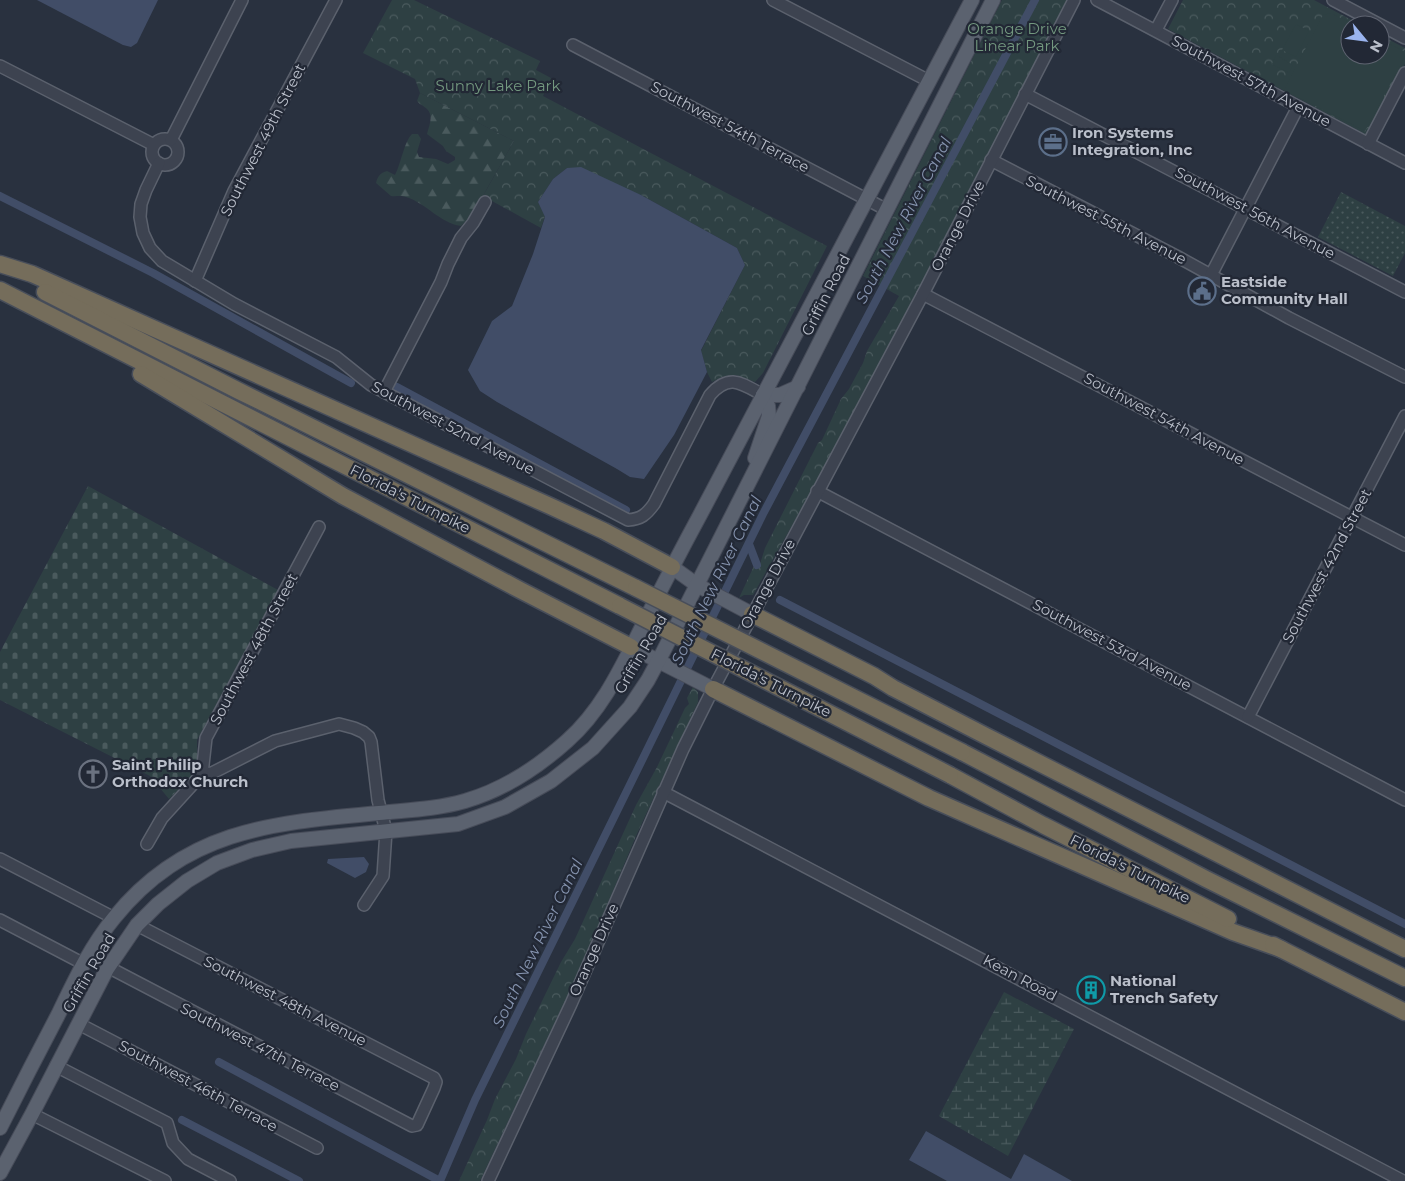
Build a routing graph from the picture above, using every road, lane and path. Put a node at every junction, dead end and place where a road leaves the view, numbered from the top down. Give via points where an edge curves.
1 (242, 0) edge
2 (336, 0) edge
3 (774, 0) edge
4 (972, 0) edge
5 (993, 0) edge
6 (1074, 0) edge
7 (1097, 0) edge
8 (1172, 0) edge
9 (1333, 0) edge
10 (1348, 4) edge
11 (1156, 30) junction
12 (1405, 38) edge
13 (573, 45) dead end
14 (0, 66) edge
15 (1405, 73) edge
16 (929, 81) junction
17 (1025, 94) junction
18 (1298, 107) junction
19 (171, 140) junction
20 (1368, 144) junction
21 (154, 145) junction
22 (992, 160) junction
23 (159, 163) junction
24 (1405, 163) edge
25 (866, 199) junction
26 (485, 202) dead end
27 (1245, 208) junction
28 (887, 210) junction
29 (0, 264) edge
30 (0, 268) edge
31 (1211, 275) junction
32 (195, 282) junction
33 (0, 290) edge
34 (1405, 292) edge
35 (923, 294) junction
36 (75, 329) junction
37 (1405, 377) edge
38 (798, 387) junction
39 (384, 392) junction
40 (763, 395) junction
41 (1405, 416) edge
42 (748, 487) junction
43 (817, 492) junction
44 (1352, 517) junction
45 (319, 528) dead end
46 (1405, 544) edge
47 (672, 567) junction
48 (703, 589) junction
49 (752, 614) junction
50 (632, 647) junction
51 (664, 665) junction
52 (712, 689) junction
53 (1248, 716) junction
54 (202, 774) junction
55 (663, 792) junction
56 (1405, 800) edge
57 (381, 812) junction
58 (386, 831) junction
59 (147, 844) dead end
60 (0, 859) edge
61 (364, 905) dead end
62 (114, 918) junction
63 (0, 920) edge
64 (137, 925) junction
65 (1281, 949) junction
66 (1405, 949) edge
67 (84, 964) junction
68 (108, 967) junction
69 (1405, 978) edge
70 (1405, 1012) edge
71 (79, 1024) junction
72 (56, 1066) junction
73 (32, 1114) junction
74 (412, 1126) joint
75 (0, 1128) edge
76 (317, 1148) dead end
77 (0, 1173) edge
78 (165, 1181) edge
79 (230, 1181) edge
80 (488, 1181) edge
81 (1403, 1181) edge

1 - 19 street
2 - 32 street, Southwest 49th Street via 234,191
3 - 16 street
4 - 16 main road, Griffin Road
5 - 28 main road, Griffin Road
6 - 17 street, Orange Drive
7 - 11 street, Southwest 57th Avenue
8 - 11 street
9 - 10 street
10 - 12 street
11 - 18 street, Southwest 57th Avenue
13 - 25 street, Southwest 54th Terrace
14 - 21 street
15 - 20 street
16 - 25 main road, Griffin Road
17 - 22 street, Orange Drive
17 - 27 street, Southwest 56th Avenue
18 - 20 street, Southwest 57th Avenue
18 - 27 street
19 - 21 street via 164,138
19 - 23 street via 178,147 177,158 170,164
20 - 24 street, Southwest 57th Avenue
21 - 23 street via 153,156
22 - 31 street, Southwest 55th Avenue
22 - 35 street, Orange Drive
23 - 32 street, Southwest 52nd Avenue via 141,204 143,233 162,262
25 - 28 street, Southwest 54th Terrace
25 - 40 main road, Griffin Road
26 - 39 street via 460,238
27 - 31 street
27 - 34 street, Southwest 56th Avenue
28 - 38 main road, Griffin Road
29 - 47 highway via 32,274 550,506
30 - 69 highway, Florida's Turnpike, bridge
31 - 37 street, Southwest 55th Avenue
32 - 39 street, Southwest 52nd Avenue via 336,357
33 - 36 highway, Florida's Turnpike
35 - 43 street, Orange Drive
35 - 44 street, Southwest 54th Avenue
36 - 50 highway via 127,365 344,496
36 - 65 highway, Florida's Turnpike, bridge via 950,775
38 - 40 main road via 780,395
38 - 42 main road, Griffin Road
39 - 40 street, Southwest 52nd Avenue via 628,520 639,519 654,504 710,395 719,385 730,382 745,385
40 - 42 main road via 769,416
40 - 47 main road, Griffin Road
41 - 44 street, Southwest 42nd Street
42 - 48 main road, Griffin Road
43 - 49 street, Orange Drive
43 - 53 street, Southwest 53rd Avenue
44 - 46 street, Southwest 54th Avenue
44 - 53 street, Southwest 42nd Street
45 - 54 street, Southwest 48th Street via 206,738
47 - 48 main road
47 - 50 main road, Griffin Road
48 - 49 main road
48 - 51 main road, Griffin Road
49 - 52 street, Orange Drive
49 - 66 highway
50 - 51 main road
50 - 57 main road, Griffin Road via 608,692 590,717 560,748 522,775 465,801 436,808
51 - 52 main road
51 - 58 main road, Griffin Road via 593,748 551,781 505,807 458,824
52 - 55 street, Orange Drive
52 - 65 highway via 929,798 1232,932
53 - 56 street, Southwest 53rd Avenue
54 - 57 street via 212,773 276,741 339,724 369,737
54 - 59 street via 162,818
55 - 80 street, Orange Drive
55 - 81 street, Kean Road
57 - 58 street
57 - 62 main road, Griffin Road via 283,823 242,832 209,844 163,870
58 - 61 street via 383,876
58 - 64 main road, Griffin Road via 291,840 216,863 187,881
60 - 62 street
62 - 67 main road, Griffin Road
63 - 67 street
64 - 68 main road, Griffin Road
64 - 74 street, Southwest 48th Avenue via 434,1078 436,1082 420,1120
65 - 70 highway, Florida's Turnpike
67 - 75 main road, Griffin Road
68 - 71 main road, Griffin Road
68 - 74 street, Southwest 47th Terrace
71 - 72 main road, Griffin Road
71 - 76 street, Southwest 46th Terrace
72 - 73 main road, Griffin Road
72 - 79 street via 167,1124 173,1142 188,1159
73 - 77 main road, Griffin Road
73 - 78 street

